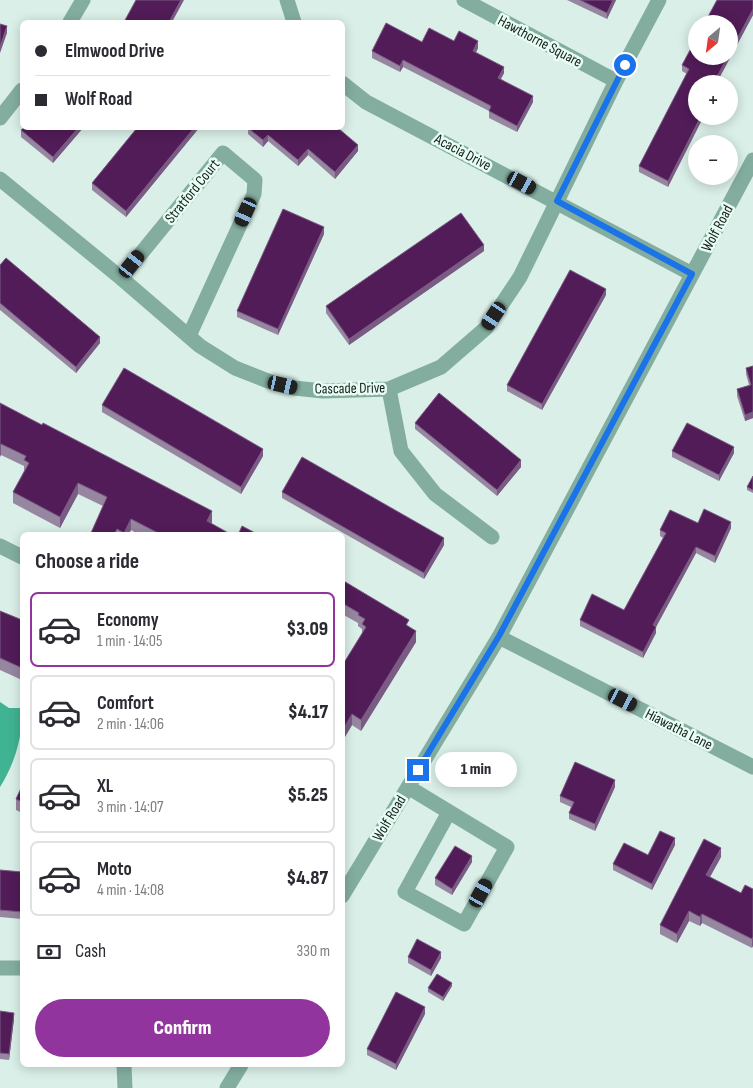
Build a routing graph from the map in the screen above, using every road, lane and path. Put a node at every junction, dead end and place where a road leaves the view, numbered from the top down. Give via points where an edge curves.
1 (82, 0) edge
2 (286, 0) edge
3 (464, 0) edge
4 (659, 0) edge
5 (71, 20) edge
6 (293, 20) edge
7 (616, 81) junction
8 (345, 85) edge
9 (20, 93) edge
10 (0, 118) edge
11 (753, 160) edge
12 (0, 179) edge
13 (557, 201) junction
14 (692, 274) junction
15 (121, 278) junction
16 (189, 336) junction
17 (389, 388) junction
18 (492, 538) dead end
19 (0, 546) edge
20 (20, 555) edge
21 (499, 636) junction
22 (753, 767) edge
23 (408, 787) junction
24 (449, 812) junction
25 (345, 891) edge
26 (0, 968) edge
27 (20, 968) edge
28 (124, 1067) edge
29 (240, 1067) edge
30 (125, 1088) edge
31 (227, 1088) edge

1 - 5 street
2 - 6 street
3 - 7 street, Hawthorne Square
4 - 7 street, Cascade Drive
7 - 13 street, Cascade Drive
8 - 13 street, Acacia Drive via 366,102
9 - 10 street
11 - 14 street, Wolf Road
12 - 15 street, Cascade Drive
13 - 14 street, Acacia Drive
13 - 17 street, Cascade Drive via 520,278 486,328 441,368
14 - 21 street, Wolf Road
15 - 16 street, Cascade Drive
15 - 16 street, Stratford Court via 223,153 255,180 254,194
16 - 17 street, Cascade Drive via 227,364 272,383 323,391
17 - 18 street via 401,451 436,494
19 - 20 street
21 - 22 street, Hiawatha Lane
21 - 23 street, Wolf Road
23 - 24 street
23 - 25 street, Wolf Road
24 - 24 street via 405,892 464,924 507,847
26 - 27 street
28 - 30 street
29 - 31 street

